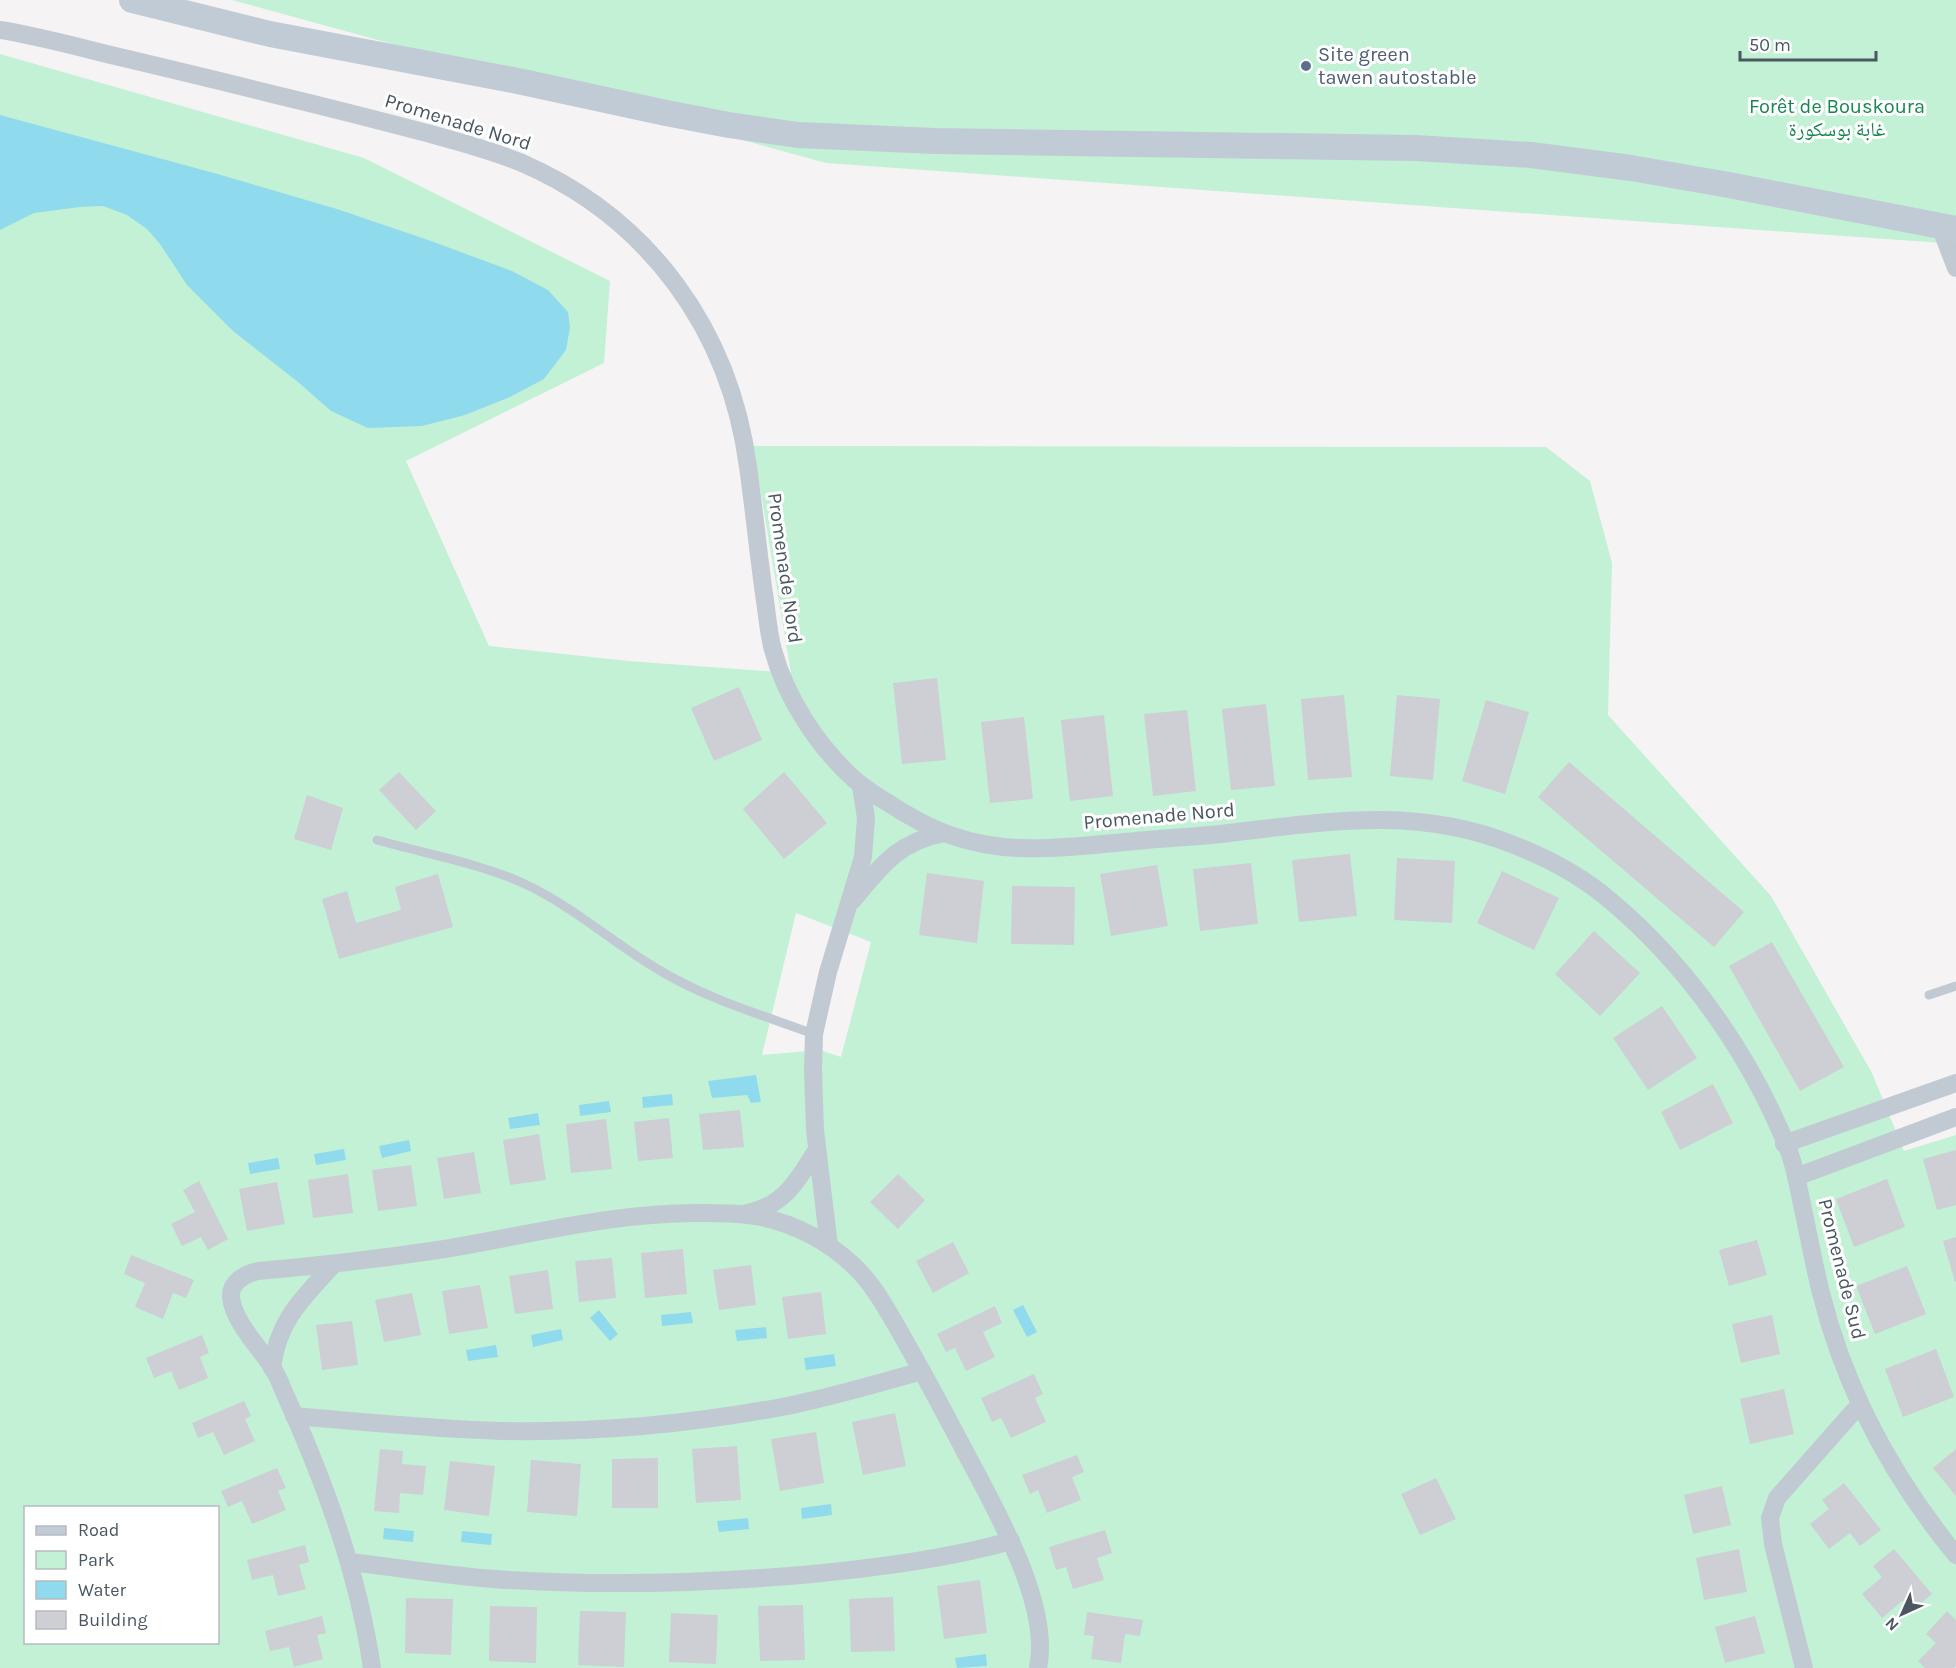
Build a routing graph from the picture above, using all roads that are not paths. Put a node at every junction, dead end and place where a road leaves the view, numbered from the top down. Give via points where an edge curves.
1 (132, 0) edge
2 (0, 30) edge
3 (1948, 227) edge
4 (1956, 268) edge
5 (861, 786) junction
6 (944, 833) junction
7 (377, 840) dead end
8 (848, 906) junction
9 (1956, 986) edge
10 (1929, 995) dead end
11 (814, 1034) junction
12 (1956, 1083) edge
13 (1956, 1117) edge
14 (1784, 1144) junction
15 (816, 1151) junction
16 (1796, 1177) junction
17 (744, 1214) junction
18 (829, 1246) junction
19 (333, 1265) junction
20 (272, 1368) junction
21 (922, 1371) junction
22 (1860, 1404) junction
23 (294, 1416) junction
24 (1011, 1540) junction
25 (1956, 1555) edge
26 (350, 1562) junction
27 (372, 1668) edge
28 (1038, 1668) edge
29 (1804, 1668) edge

1 - 3 street via 270,34 708,121 798,135 935,141 1416,148 1531,155 1707,181
2 - 5 street, Promenade Nord via 486,149 556,179 619,223 682,293 717,351 747,457 774,652 789,690 814,734
3 - 4 street
5 - 6 street, Promenade Nord
5 - 8 street via 865,844
6 - 8 street via 924,837 900,850
6 - 14 street, Promenade Nord via 996,846 1044,848 1392,819 1448,825 1501,840 1545,857 1584,880 1644,931 1725,1031 1772,1112
7 - 11 lane via 523,883 560,902 676,980
8 - 11 street
9 - 10 lane
11 - 15 street
12 - 14 street
13 - 16 street
14 - 16 street, Promenade Sud
15 - 17 street via 778,1201
15 - 18 street
16 - 22 street, Promenade Sud via 1825,1309
17 - 18 street via 785,1224
17 - 19 street via 630,1217
18 - 21 street via 872,1286
19 - 20 street via 285,1322
19 - 20 street via 258,1271 247,1274 235,1285 231,1296 235,1312
20 - 23 street
21 - 23 street via 784,1407 610,1428 504,1431
21 - 24 street
22 - 25 street, Promenade Sud via 1905,1485
22 - 29 street via 1777,1498 1770,1518
23 - 26 street
24 - 26 street via 905,1564 703,1582 507,1580
24 - 28 street via 1033,1605 1040,1643
26 - 27 street

